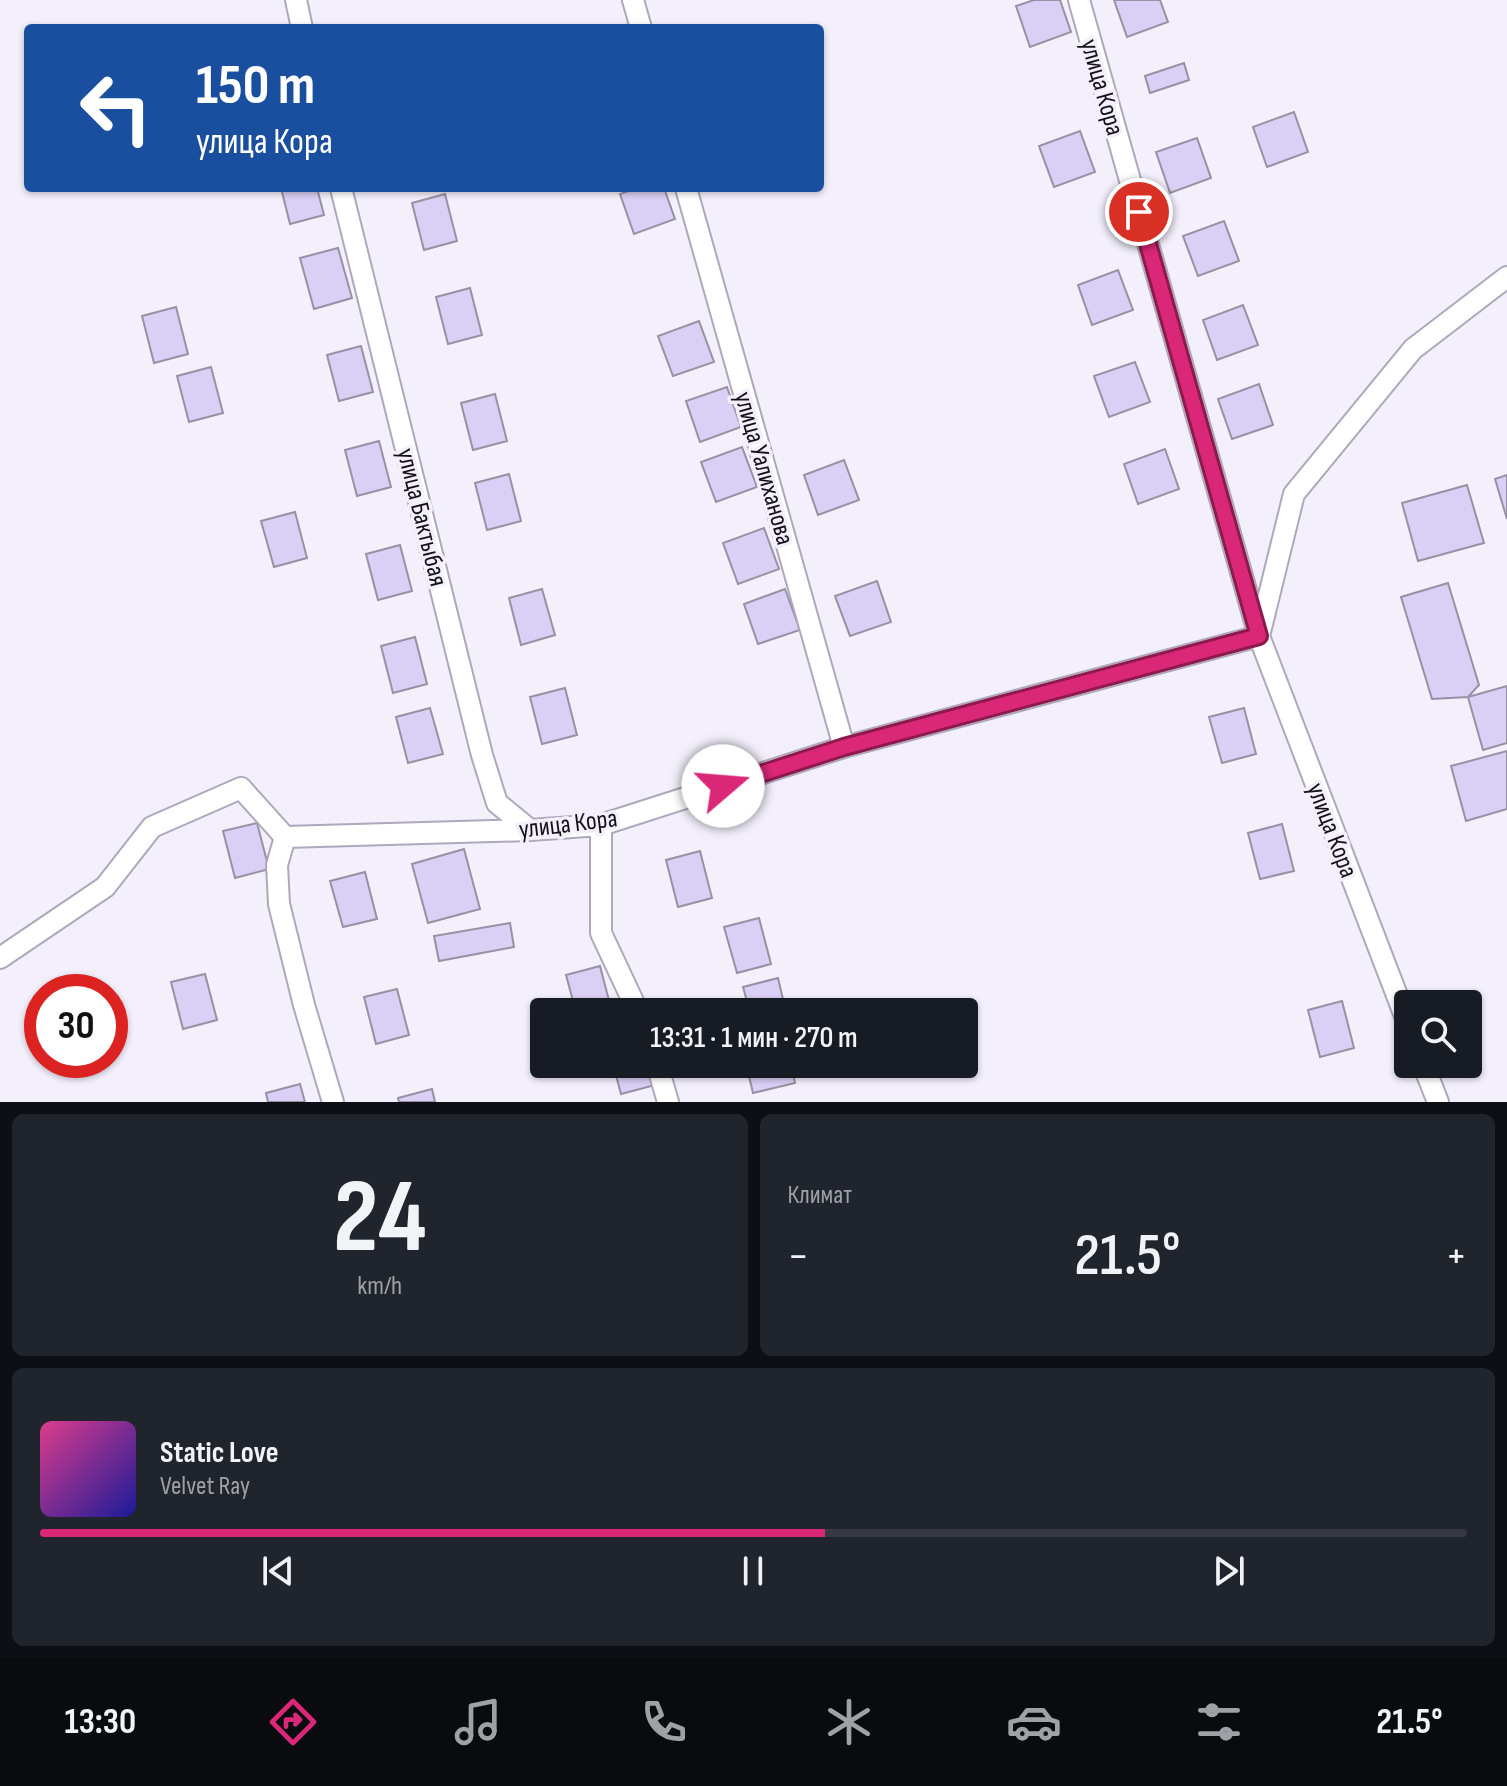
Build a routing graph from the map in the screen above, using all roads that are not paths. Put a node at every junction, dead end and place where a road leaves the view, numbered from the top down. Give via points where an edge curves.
1 (296, 0) edge
2 (633, 0) edge
3 (1079, 0) edge
4 (301, 24) edge
5 (640, 24) edge
6 (342, 192) edge
7 (687, 192) edge
8 (1507, 277) edge
9 (1259, 636) junction
10 (844, 747) junction
11 (601, 825) junction
12 (530, 830) junction
13 (285, 837) junction
14 (0, 958) edge
15 (1395, 990) edge
16 (631, 998) edge
17 (661, 1078) edge
18 (1429, 1078) edge
19 (333, 1102) edge
20 (668, 1102) edge
21 (1438, 1102) edge

1 - 4 street
2 - 5 street
3 - 9 street, улица Кора
6 - 12 street, улица Бактыбая via 482,755 497,803
7 - 10 street, улица Уалиханова
8 - 9 street via 1413,349 1294,494
9 - 10 street, улица Кора
9 - 15 street, улица Кора
10 - 11 street, улица Кора
11 - 12 street, улица Кора
11 - 16 street via 601,933
12 - 13 street, улица Кора
13 - 14 street via 241,788 152,827 105,887
13 - 19 street via 277,865 279,904
17 - 20 street
18 - 21 street

